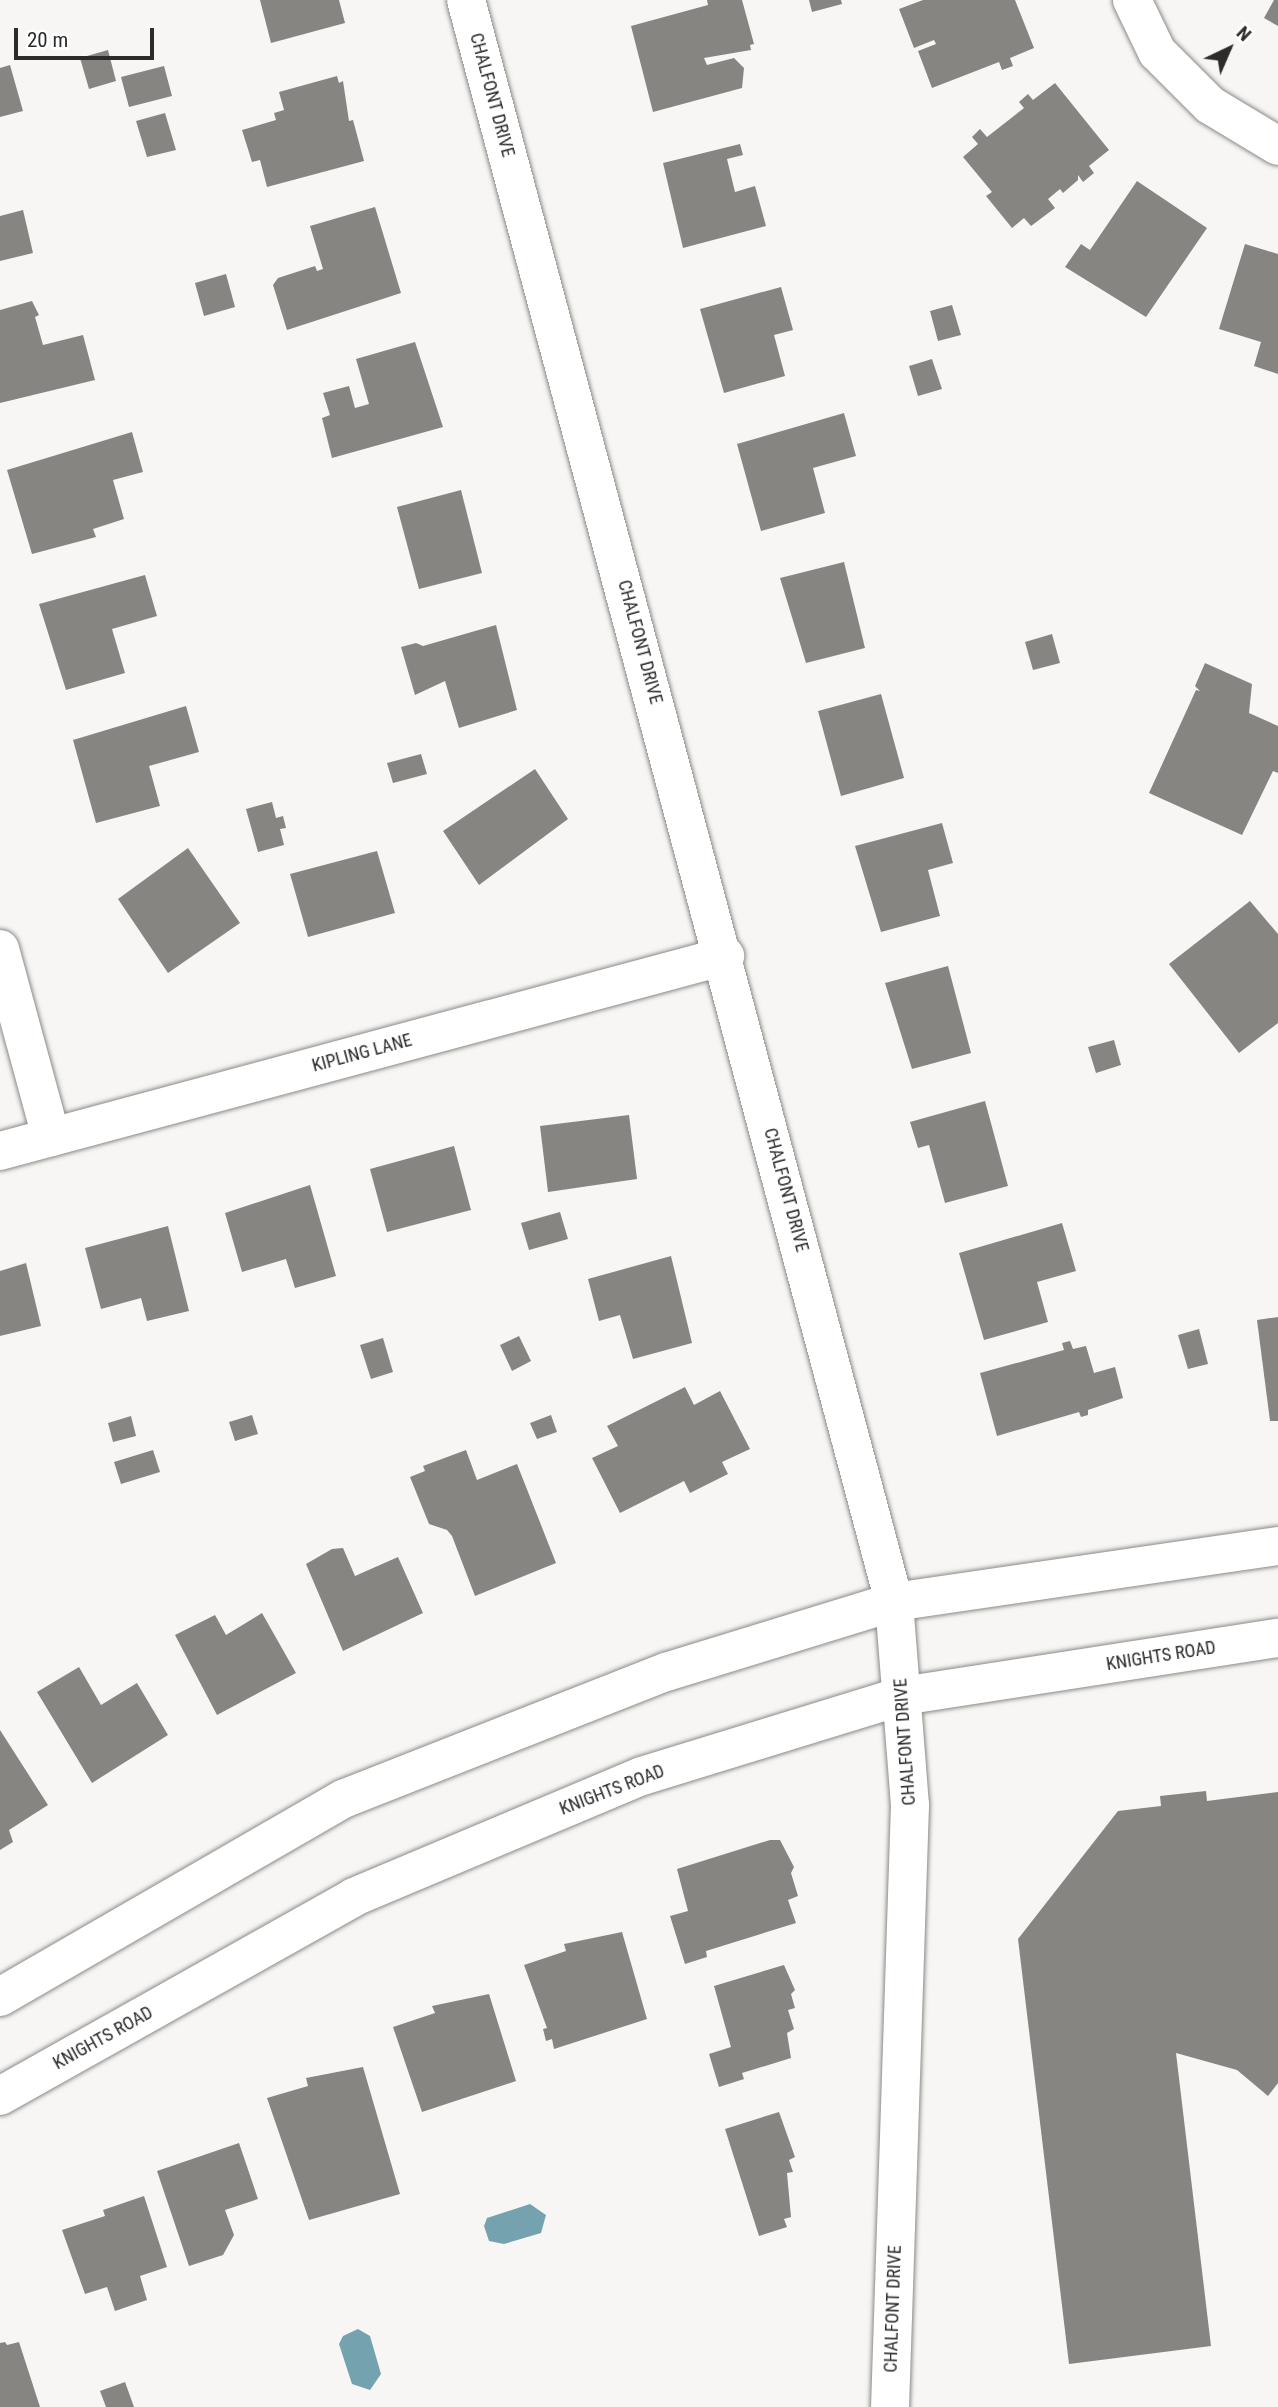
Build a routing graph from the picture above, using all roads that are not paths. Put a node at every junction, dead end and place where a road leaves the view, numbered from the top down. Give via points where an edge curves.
1 (466, 0) edge
2 (1132, 0) edge
3 (1278, 146) edge
4 (0, 948) edge
5 (725, 956) junction
6 (51, 1137) junction
7 (0, 1151) edge
8 (1278, 1546) edge
9 (894, 1602) junction
10 (1278, 1638) edge
11 (902, 1696) junction
12 (0, 1997) edge
13 (0, 2096) edge
14 (890, 2407) edge

1 - 5 street, CHALFONT DRIVE
2 - 3 street via 1157,52 1210,105
4 - 6 street
5 - 6 street, KIPLING LANE
5 - 9 street, CHALFONT DRIVE
6 - 7 street, KIPLING LANE
8 - 9 street
9 - 11 street, CHALFONT DRIVE
9 - 12 street via 666,1672 343,1799
10 - 11 street, KNIGHTS ROAD
11 - 13 street, KNIGHTS ROAD via 642,1776 354,1897
11 - 14 street, CHALFONT DRIVE via 910,1805

